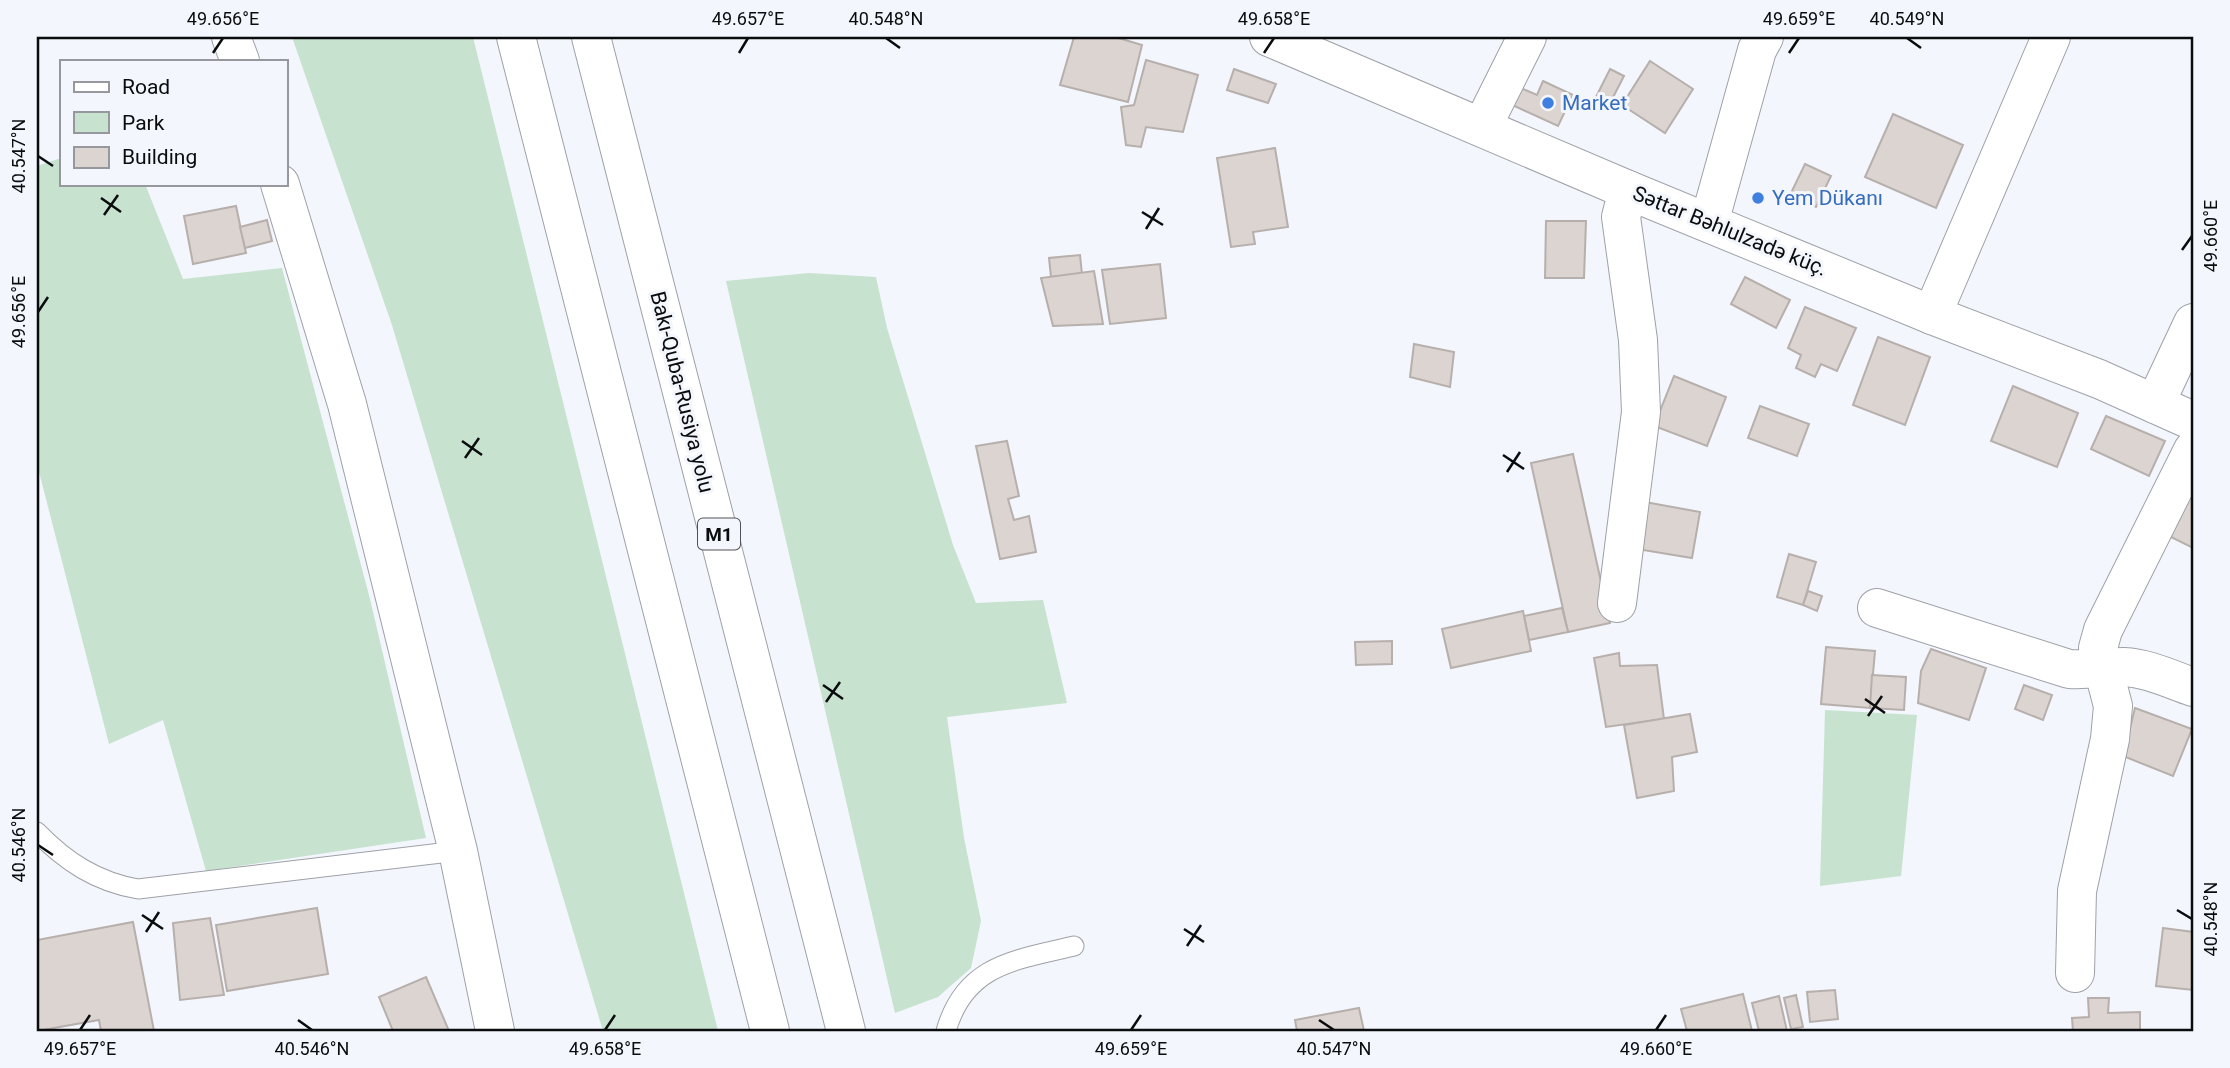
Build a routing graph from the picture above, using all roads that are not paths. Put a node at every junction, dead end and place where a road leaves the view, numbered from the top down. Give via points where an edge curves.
1 (231, 37) edge
2 (516, 37) edge
3 (591, 37) edge
4 (1527, 37) edge
5 (1764, 37) edge
6 (2052, 37) edge
7 (1284, 39) edge
8 (240, 60) edge
9 (1482, 127) junction
10 (281, 186) edge
11 (1628, 190) junction
12 (1709, 223) junction
13 (1932, 314) junction
14 (2193, 323) edge
15 (2155, 404) junction
16 (2193, 421) edge
17 (2193, 450) edge
18 (1617, 603) dead end
19 (1877, 608) dead end
20 (2102, 668) junction
21 (2193, 687) edge
22 (37, 832) edge
23 (458, 851) junction
24 (1074, 946) dead end
25 (2075, 973) dead end
26 (495, 1031) edge
27 (770, 1031) edge
28 (846, 1031) edge
29 (946, 1031) edge

1 - 8 main road
2 - 27 main road
3 - 28 main road, Bakı-Quba-Rusiya yolu / M1
4 - 9 main road
5 - 12 main road
6 - 13 main road
7 - 9 main road, Səttar Bəhlulzadə küç.
9 - 11 main road, Səttar Bəhlulzadə küç.
10 - 23 main road via 347,404
11 - 12 main road, Səttar Bəhlulzadə küç.
11 - 18 main road via 1621,217 1641,412
12 - 13 main road, Səttar Bəhlulzadə küç.
13 - 15 main road, Səttar Bəhlulzadə küç.
14 - 15 main road
15 - 16 main road, Səttar Bəhlulzadə küç.
17 - 20 main road via 2103,630 2098,648
19 - 20 main road via 2069,669
20 - 21 main road via 2142,670
20 - 25 main road via 2113,706 2077,891
22 - 23 lane via 85,872 117,886 138,889
23 - 26 main road
24 - 29 lane via 988,971 958,1001

